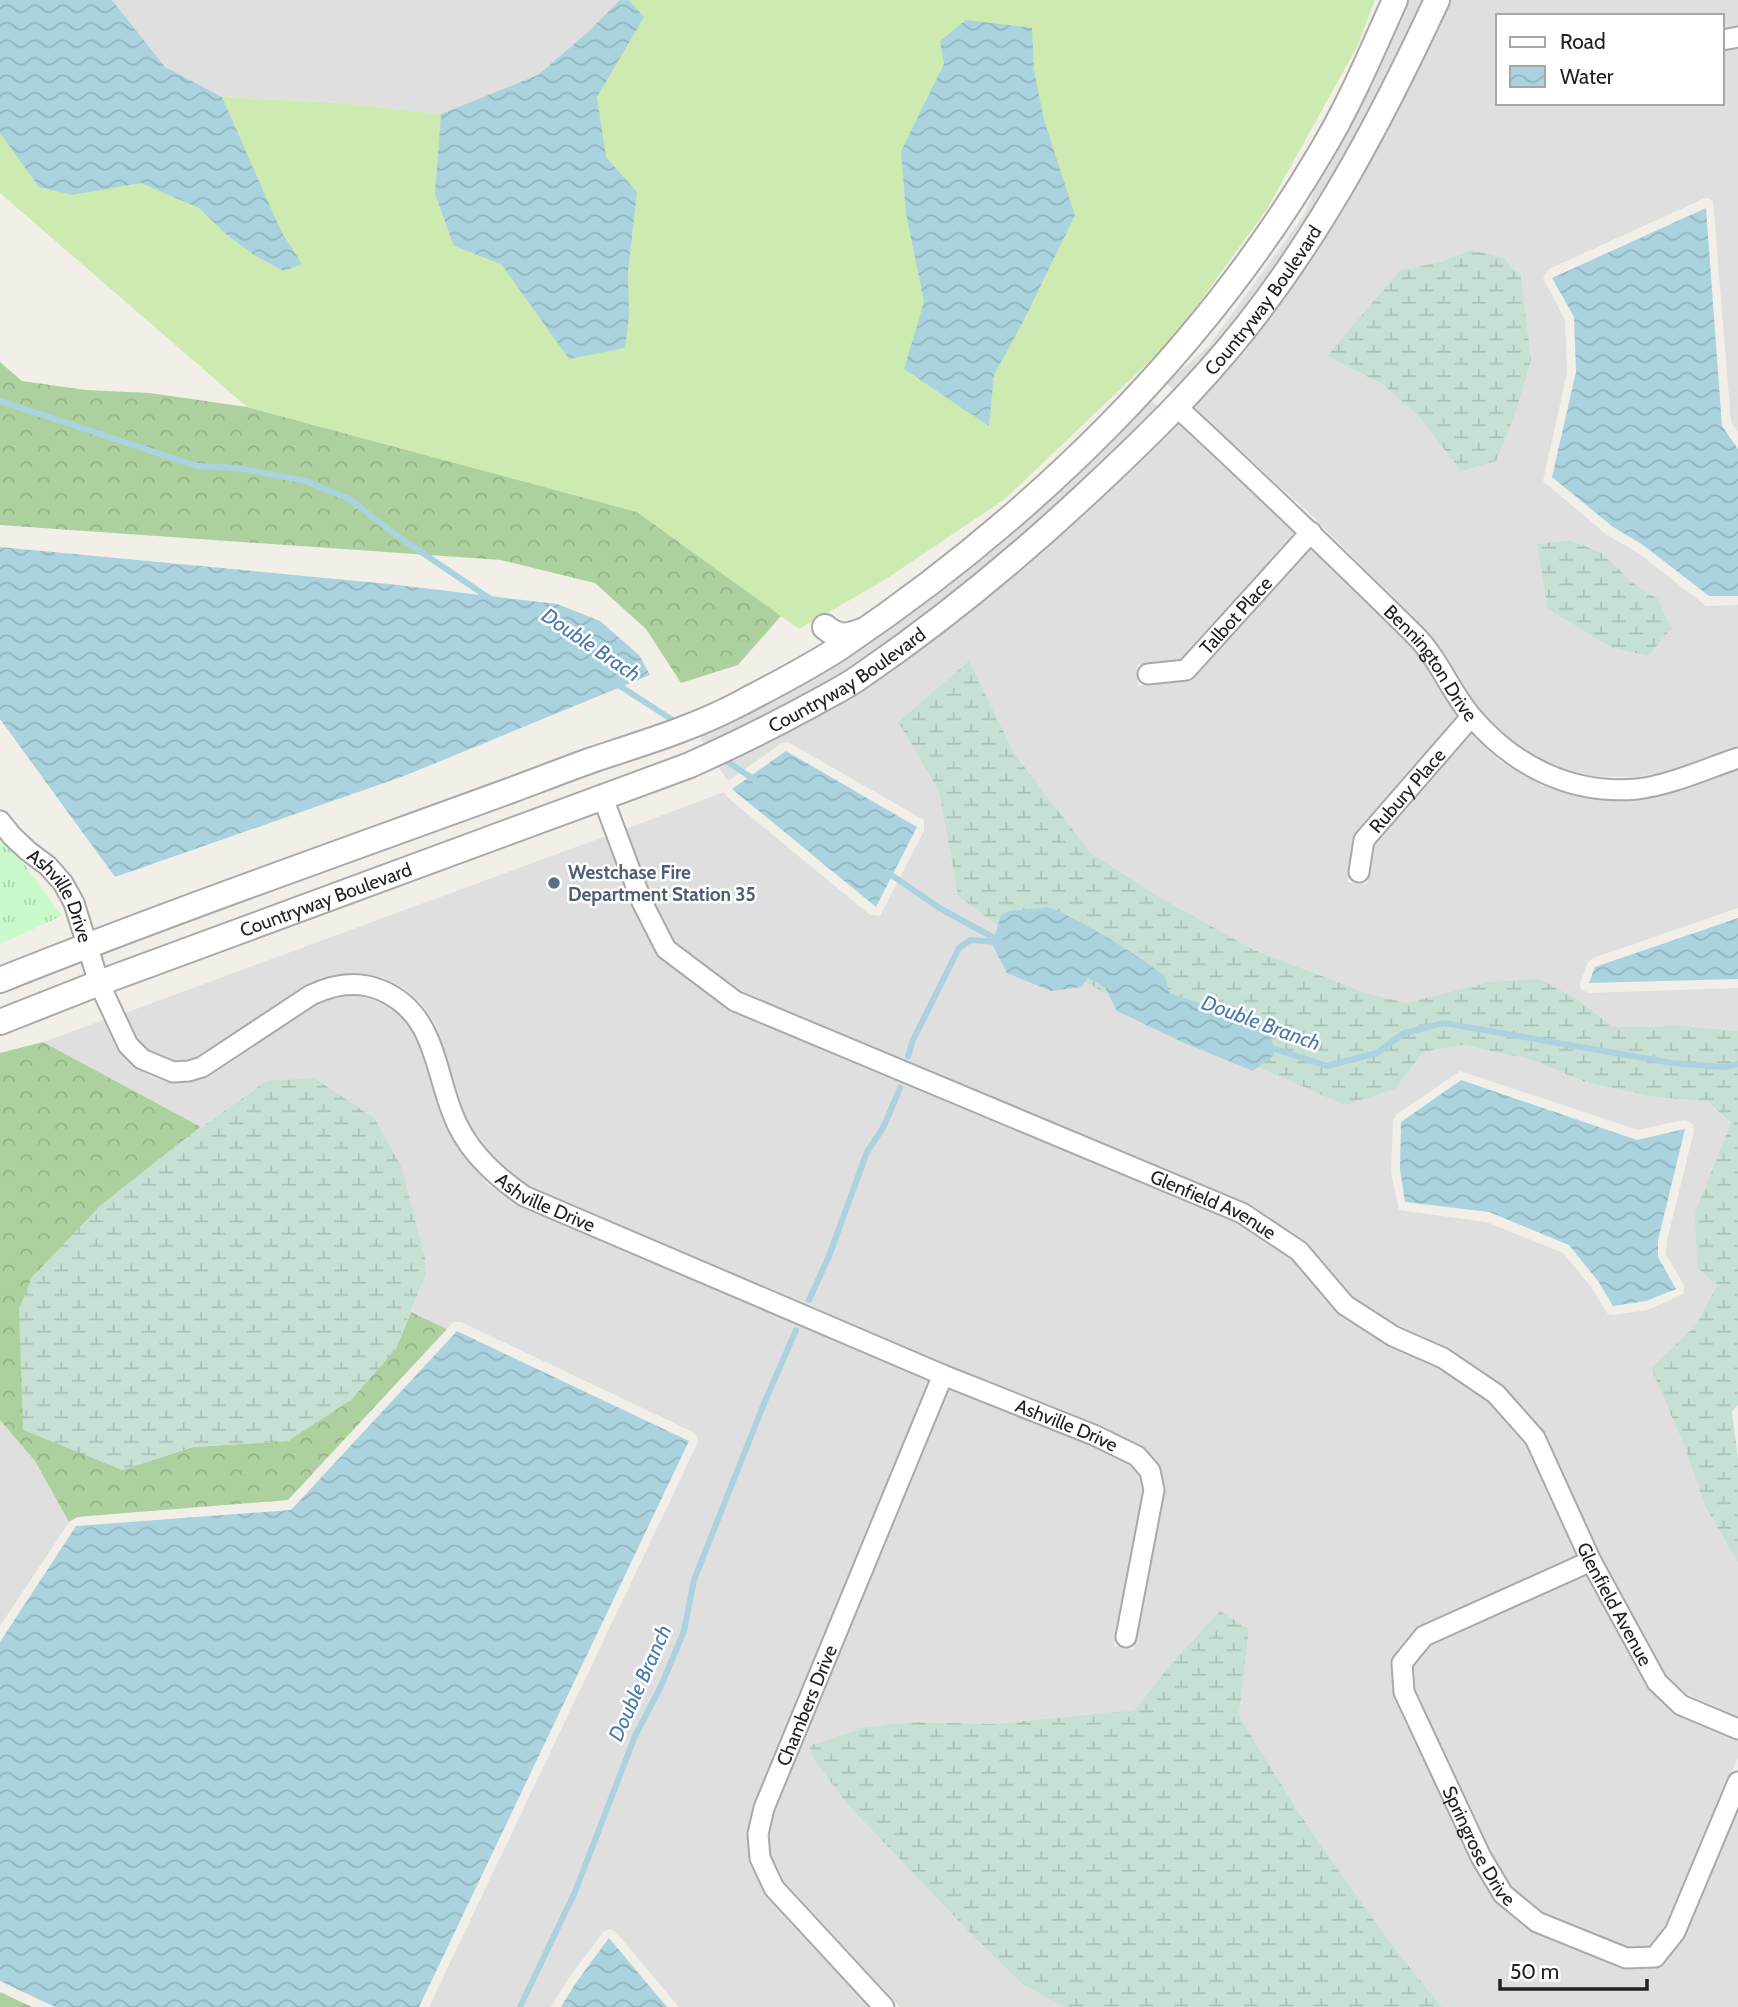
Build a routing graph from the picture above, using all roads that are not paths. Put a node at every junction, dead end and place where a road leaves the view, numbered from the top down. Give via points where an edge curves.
1 (1395, 0) edge
2 (1437, 0) edge
3 (1149, 383) junction
4 (1178, 408) junction
5 (1311, 532) junction
6 (825, 627) dead end
7 (863, 631) junction
8 (1148, 674) dead end
9 (1471, 717) junction
10 (1738, 758) edge
11 (590, 761) junction
12 (603, 798) junction
13 (0, 821) edge
14 (1359, 872) dead end
15 (86, 946) junction
16 (0, 980) edge
17 (99, 983) junction
18 (0, 1022) edge
19 (943, 1376) junction
20 (1591, 1561) junction
21 (1126, 1637) dead end
22 (1738, 1729) edge
23 (1738, 1782) edge
24 (884, 2007) edge

1 - 3 street, Countryway Boulevard via 1322,151 1242,270
2 - 4 street, Countryway Boulevard via 1353,169 1247,326
3 - 4 street
3 - 7 street, Countryway Boulevard via 1051,483
4 - 5 street, Bennington Drive
4 - 12 street, Countryway Boulevard via 1032,545 859,678 755,736
5 - 8 street, Talbot Place via 1186,670
5 - 9 street, Bennington Drive via 1422,642
6 - 7 street via 842,636
7 - 11 street, Countryway Boulevard via 738,704 677,732
9 - 10 street, Bennington Drive via 1504,750 1544,774 1589,788 1636,789
9 - 14 street, Rubury Place via 1364,841
11 - 12 street
11 - 15 street, Countryway Boulevard
12 - 17 street, Countryway Boulevard
12 - 20 street, Glenfield Avenue via 642,902 666,949 736,1001 1229,1208 1299,1251 1345,1305 1393,1336 1443,1358 1496,1394 1535,1438
13 - 15 street, Ashville Drive via 64,883
15 - 16 street, Countryway Boulevard
15 - 17 street, Ashville Drive
17 - 18 street, Countryway Boulevard
17 - 19 street, Ashville Drive via 128,1045 142,1059 173,1072 202,1068 325,988 360,984 397,997 425,1029 465,1138 494,1174 524,1196
19 - 21 street, Ashville Drive via 1094,1435 1137,1456 1150,1471 1154,1490
19 - 24 street, Chambers Drive via 764,1808 758,1834 760,1858 774,1888
20 - 22 street, Glenfield Avenue via 1657,1682 1681,1704
20 - 23 street, Springrose Drive via 1424,1636 1402,1663 1404,1692 1503,1894 1537,1922 1626,1958 1655,1957 1675,1932

